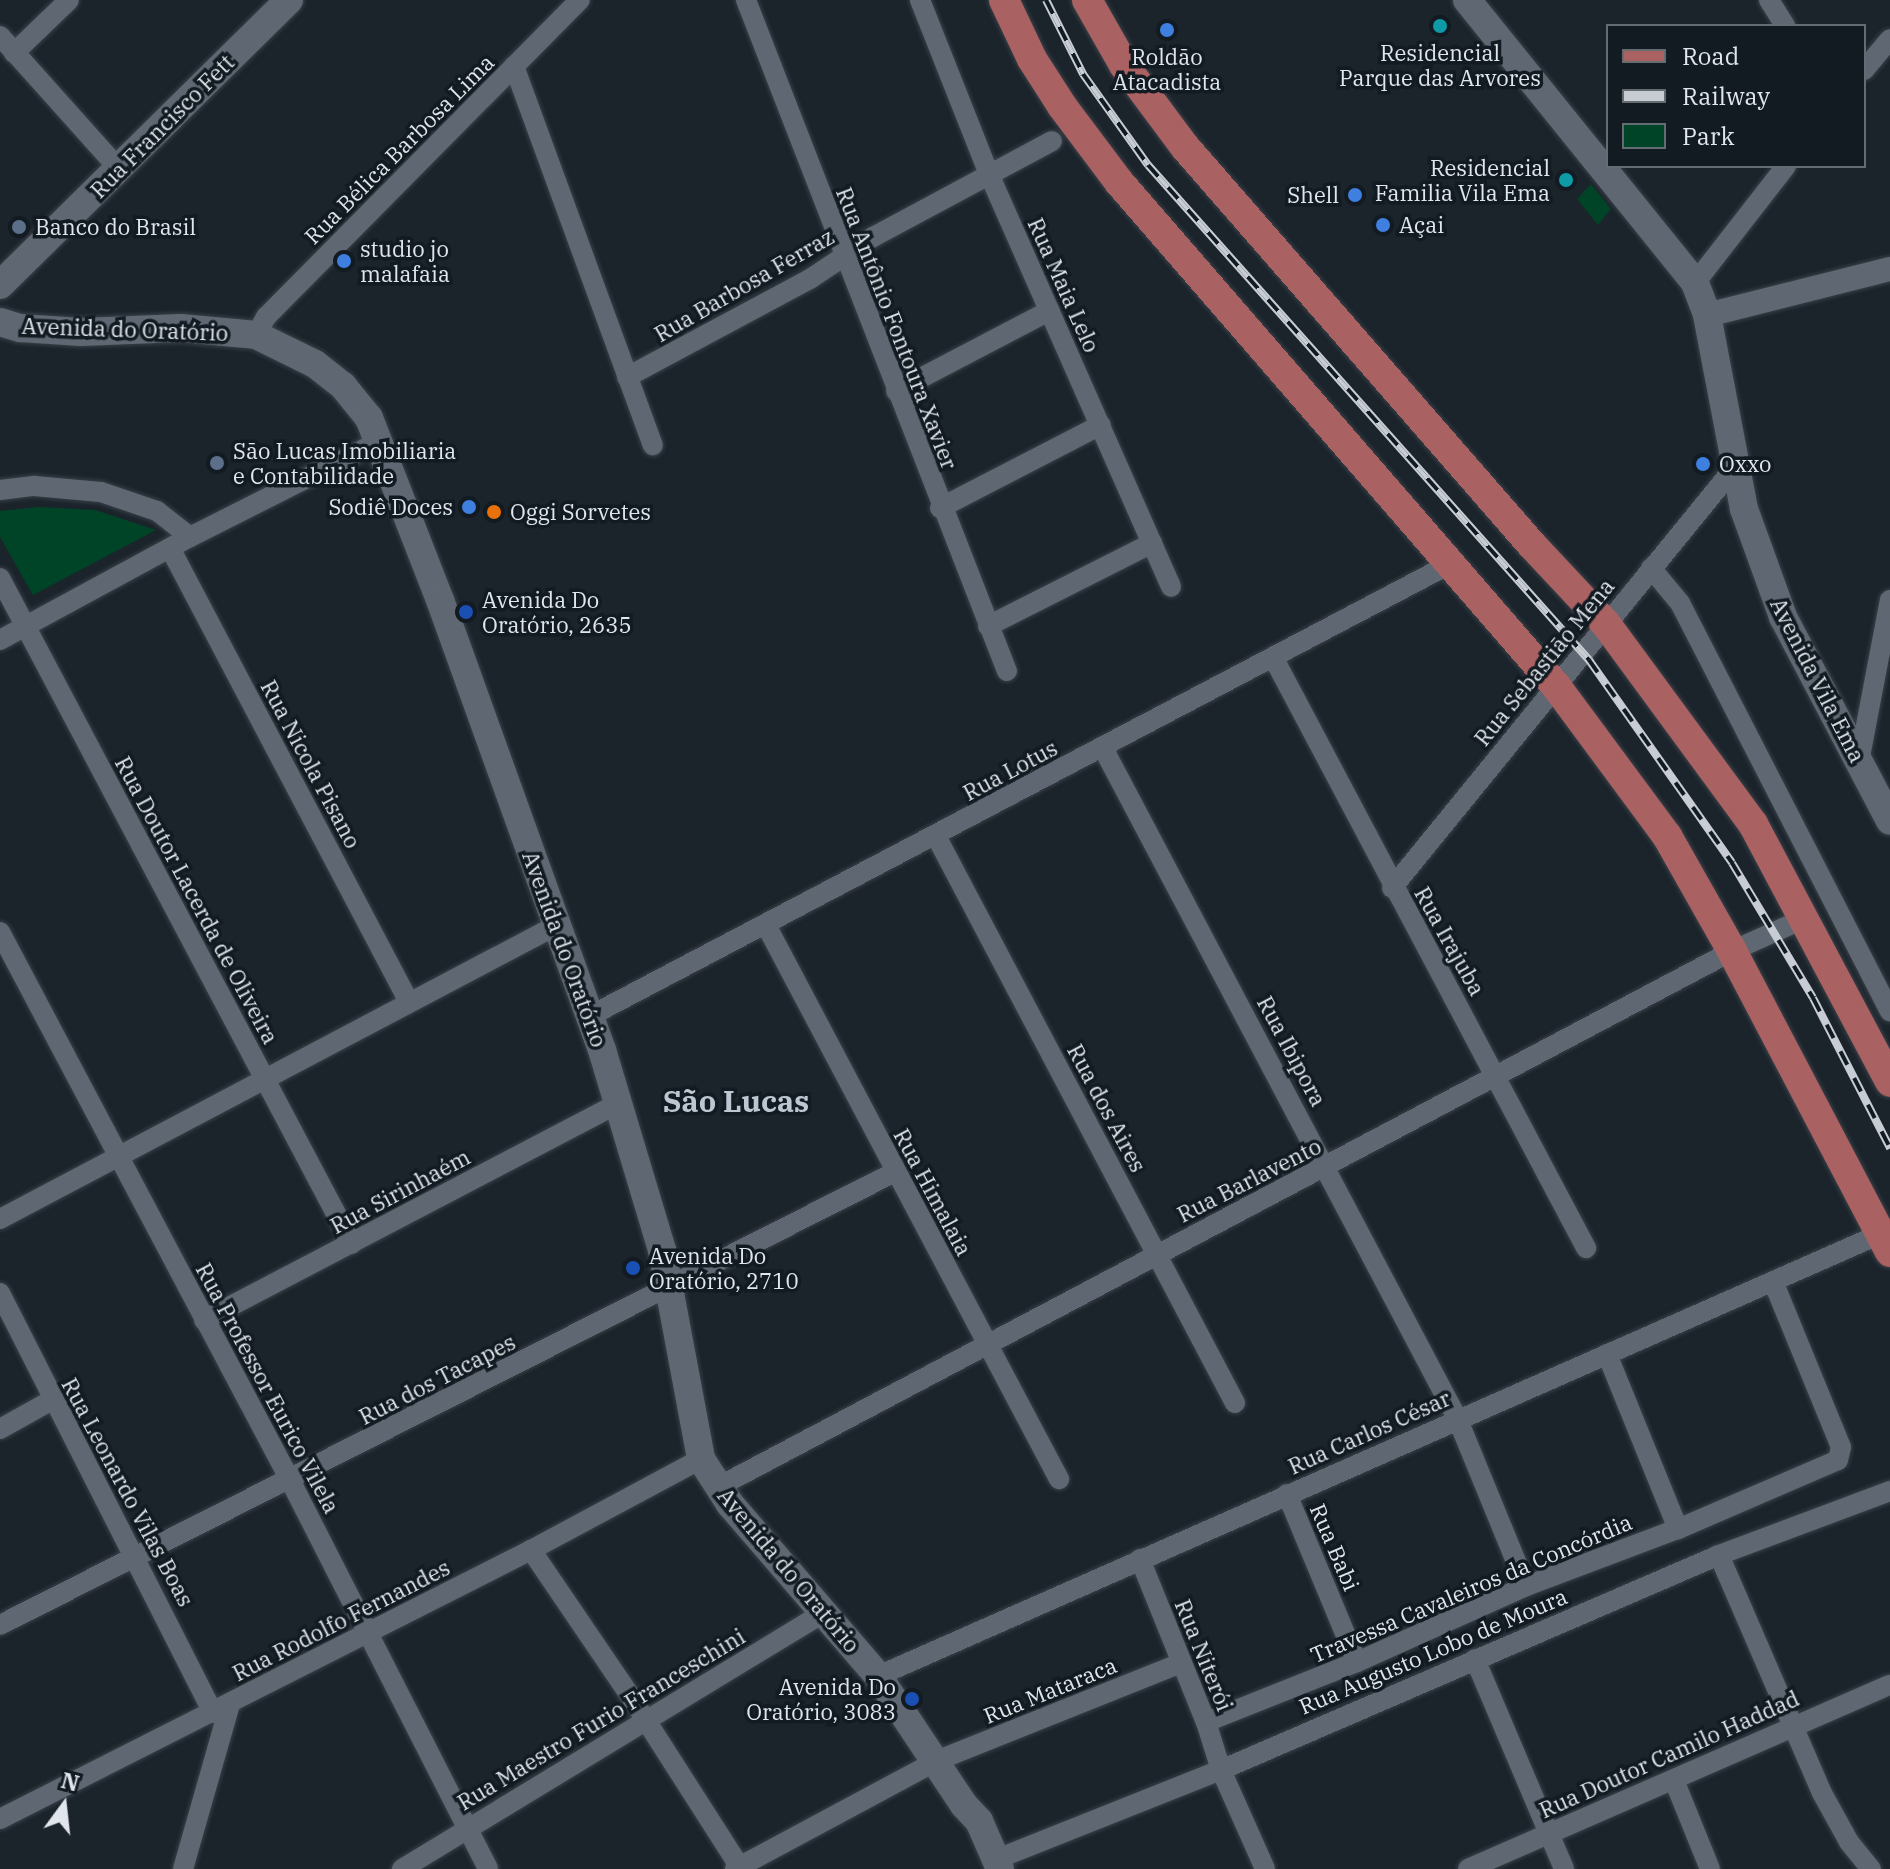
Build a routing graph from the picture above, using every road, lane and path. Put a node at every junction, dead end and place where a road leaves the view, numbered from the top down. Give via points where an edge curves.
1 (69, 0) edge
2 (289, 0) edge
3 (580, 0) edge
4 (746, 0) edge
5 (920, 0) edge
6 (1004, 0) edge
7 (1087, 0) edge
8 (1467, 0) edge
9 (1769, 0) edge
10 (1784, 24) edge
11 (0, 36) edge
12 (1890, 39) edge
13 (14, 53) junction
14 (514, 66) junction
15 (1866, 68) edge
16 (1052, 141) dead end
17 (118, 168) junction
18 (1784, 168) edge
19 (989, 174) junction
20 (844, 257) junction
21 (1890, 269) edge
22 (1695, 283) junction
23 (0, 285) edge
24 (1049, 311) junction
25 (1707, 315) junction
26 (0, 322) edge
27 (256, 335) junction
28 (627, 377) junction
29 (896, 391) junction
30 (1101, 425) junction
31 (380, 441) junction
32 (653, 445) dead end
33 (1734, 468) junction
34 (0, 490) edge
35 (940, 508) junction
36 (190, 537) junction
37 (1152, 543) junction
38 (170, 548) junction
39 (1450, 564) junction
40 (1651, 568) junction
41 (0, 578) edge
42 (1171, 587) dead end
43 (1890, 600) edge
44 (1606, 624) junction
45 (25, 626) junction
46 (988, 626) junction
47 (0, 640) edge
48 (1273, 657) junction
49 (1007, 671) dead end
50 (1556, 686) junction
51 (1103, 748) junction
52 (1859, 762) junction
53 (1890, 821) edge
54 (936, 836) junction
55 (1392, 888) junction
56 (1803, 919) junction
57 (766, 925) junction
58 (555, 926) junction
59 (0, 932) edge
60 (1732, 951) junction
61 (7, 963) edge
62 (409, 1002) junction
63 (1890, 1011) edge
64 (590, 1016) junction
65 (1497, 1076) junction
66 (265, 1079) junction
67 (1890, 1082) edge
68 (617, 1104) junction
69 (119, 1156) junction
70 (1326, 1167) junction
71 (895, 1172) junction
72 (0, 1219) edge
73 (1885, 1243) edge
74 (352, 1244) junction
75 (1586, 1248) dead end
76 (1157, 1255) junction
77 (1773, 1281) junction
78 (669, 1287) junction
79 (0, 1293) edge
80 (204, 1320) junction
81 (986, 1344) junction
82 (1607, 1354) junction
83 (52, 1400) junction
84 (1235, 1403) dead end
85 (1458, 1420) junction
86 (0, 1429) edge
87 (701, 1459) junction
88 (1059, 1479) dead end
89 (290, 1480) junction
90 (718, 1487) junction
91 (1890, 1491) edge
92 (1287, 1494) junction
93 (1678, 1529) junction
94 (531, 1550) junction
95 (1719, 1555) junction
96 (137, 1558) junction
97 (1140, 1559) junction
98 (1526, 1586) junction
99 (825, 1612) junction
100 (0, 1625) edge
101 (369, 1632) junction
102 (1475, 1659) junction
103 (1357, 1662) junction
104 (1181, 1663) junction
105 (878, 1676) junction
106 (1890, 1685) edge
107 (222, 1708) junction
108 (647, 1720) junction
109 (1206, 1722) junction
110 (1793, 1724) junction
111 (936, 1761) junction
112 (1221, 1770) junction
113 (1674, 1780) junction
114 (0, 1819) edge
115 (467, 1827) junction
116 (1549, 1834) junction
117 (992, 1866) edge
118 (738, 1868) edge
119 (183, 1869) edge
120 (402, 1869) edge
121 (488, 1869) edge
122 (1265, 1869) edge
123 (1468, 1869) edge
124 (1564, 1869) edge
125 (1710, 1869) edge
126 (1871, 1869) edge

1 - 13 street
2 - 17 main road, Rua Francisco Fett
3 - 14 street, Rua Bélica Barbosa Lima
4 - 20 street, Rua Antônio Fontoura Xavier
5 - 19 street, Rua Maia Lelo
6 - 39 main road via 1032,59 1119,182
7 - 44 main road via 1124,65 1185,147
8 - 22 main road, Avenida Vila Ema
9 - 10 street
11 - 13 street
12 - 15 street
13 - 17 street
14 - 27 street, Rua Bélica Barbosa Lima via 266,317
14 - 28 street
16 - 19 street, Rua Barbosa Ferraz
17 - 23 main road, Rua Francisco Fett
18 - 22 street
19 - 20 street, Rua Barbosa Ferraz
19 - 24 street, Rua Maia Lelo
20 - 28 street, Rua Barbosa Ferraz
20 - 29 street, Rua Antônio Fontoura Xavier
21 - 25 street
22 - 25 main road, Avenida Vila Ema
24 - 29 street
24 - 30 street, Rua Maia Lelo
25 - 33 main road, Avenida Vila Ema
26 - 27 main road, Avenida do Oratório via 81,332 181,328
27 - 31 main road, Avenida do Oratório via 315,364 343,386
28 - 32 street
29 - 35 street, Rua Antônio Fontoura Xavier
30 - 35 street
30 - 37 street, Rua Maia Lelo
31 - 36 street
31 - 58 main road, Avenida do Oratório
33 - 40 street, Rua Sebastião Mena
33 - 52 main road, Avenida Vila Ema via 1783,617
34 - 36 street via 34,486 101,492 157,511
35 - 46 street, Rua Antônio Fontoura Xavier
36 - 38 street
37 - 42 street, Rua Maia Lelo
37 - 46 street
38 - 45 street
38 - 62 street, Rua Nicola Pisano
39 - 48 street, Rua Lotus
39 - 50 main road
40 - 44 street, Rua Sebastião Mena
40 - 63 street via 1686,615
41 - 45 street, Rua Doutor Lacerda de Oliveira
43 - 52 street
44 - 50 street, Rua Sebastião Mena
44 - 56 main road via 1753,824
45 - 47 street
45 - 66 street, Rua Doutor Lacerda de Oliveira
46 - 49 street, Rua Antônio Fontoura Xavier
48 - 51 street, Rua Lotus
48 - 55 street, Rua Irajuba
50 - 55 street, Rua Sebastião Mena
50 - 60 main road via 1667,836
51 - 54 street, Rua Lotus
51 - 70 street, Rua Ibipora
52 - 53 main road, Avenida Vila Ema
54 - 57 street, Rua Lotus
54 - 76 street, Rua dos Aires
55 - 65 street, Rua Irajuba
56 - 60 street, Rua Barlavento
56 - 67 main road
57 - 64 street, Rua Lotus
57 - 71 street, Rua Himalaia
58 - 62 street
58 - 64 main road, Avenida do Oratório
59 - 61 street, Rua Professor Eurico Vilela
60 - 65 street, Rua Barlavento
60 - 73 main road
61 - 69 street, Rua Professor Eurico Vilela
62 - 66 street
64 - 68 main road, Avenida do Oratório
65 - 70 street, Rua Barlavento
65 - 75 street, Rua Irajuba
66 - 69 street
66 - 74 street, Rua Doutor Lacerda de Oliveira
68 - 74 street, Rua Sirinhaém
68 - 78 main road, Avenida do Oratório
69 - 72 street
69 - 80 street, Rua Professor Eurico Vilela
70 - 76 street, Rua Barlavento
70 - 85 street, Rua Ibipora
71 - 78 street, Rua dos Tacapes
71 - 81 street, Rua Himalaia
73 - 77 street, Rua Carlos César
74 - 80 street, Rua Sirinhaém
76 - 81 street, Rua Barlavento
76 - 84 street, Rua dos Aires
77 - 82 street, Rua Carlos César
77 - 93 street, Travessa Cavaleiros da Concórdia via 1841,1458
78 - 87 main road, Avenida do Oratório
78 - 89 street, Rua dos Tacapes
79 - 83 street, Rua Leonardo Vilas Boas
80 - 89 street, Rua Professor Eurico Vilela
81 - 88 street, Rua Himalaia
81 - 90 street, Rua Barlavento
82 - 85 street, Rua Carlos César
82 - 93 street
83 - 86 street
83 - 96 street, Rua Leonardo Vilas Boas
85 - 92 street, Rua Carlos César
85 - 98 street, Rua Ibipora
87 - 90 main road, Avenida do Oratório
87 - 94 street, Rua Rodolfo Fernandes
89 - 96 street, Rua dos Tacapes
89 - 101 street, Rua Professor Eurico Vilela
90 - 99 main road, Avenida do Oratório
91 - 95 street, Rua Augusto Lobo de Moura
92 - 97 street, Rua Carlos César
92 - 103 street, Rua Babi
93 - 98 street, Travessa Cavaleiros da Concórdia
94 - 101 street, Rua Rodolfo Fernandes
94 - 108 street
95 - 102 street, Rua Augusto Lobo de Moura
95 - 110 street
96 - 100 street, Rua dos Tacapes
96 - 107 street, Rua Leonardo Vilas Boas
97 - 104 street, Rua Niterói
97 - 105 street, Rua Carlos César
98 - 103 street, Travessa Cavaleiros da Concórdia
99 - 105 main road, Avenida do Oratório
99 - 108 street, Rua Maestro Furio Franceschini
101 - 107 street, Rua Rodolfo Fernandes
101 - 115 street, Rua Professor Eurico Vilela
102 - 112 street, Rua Augusto Lobo de Moura
102 - 116 street
103 - 109 street, Travessa Cavaleiros da Concórdia
104 - 109 street, Rua Niterói
104 - 111 street, Rua Mataraca
105 - 111 main road, Avenida do Oratório
106 - 110 street, Rua Doutor Camilo Haddad
107 - 114 street, Rua Rodolfo Fernandes
107 - 119 street
108 - 115 street, Rua Maestro Furio Franceschini
108 - 118 street
109 - 112 street, Rua Niterói
110 - 113 street, Rua Doutor Camilo Haddad
110 - 126 street via 1828,1805
111 - 117 main road, Avenida do Oratório via 979,1821
111 - 118 street, Rua Mataraca
112 - 117 street, Rua Augusto Lobo de Moura
112 - 122 street, Rua Niterói
113 - 116 street, Rua Doutor Camilo Haddad
113 - 125 street
115 - 120 street, Rua Maestro Furio Franceschini
115 - 121 street, Rua Professor Eurico Vilela
116 - 123 street, Rua Doutor Camilo Haddad
116 - 124 street

